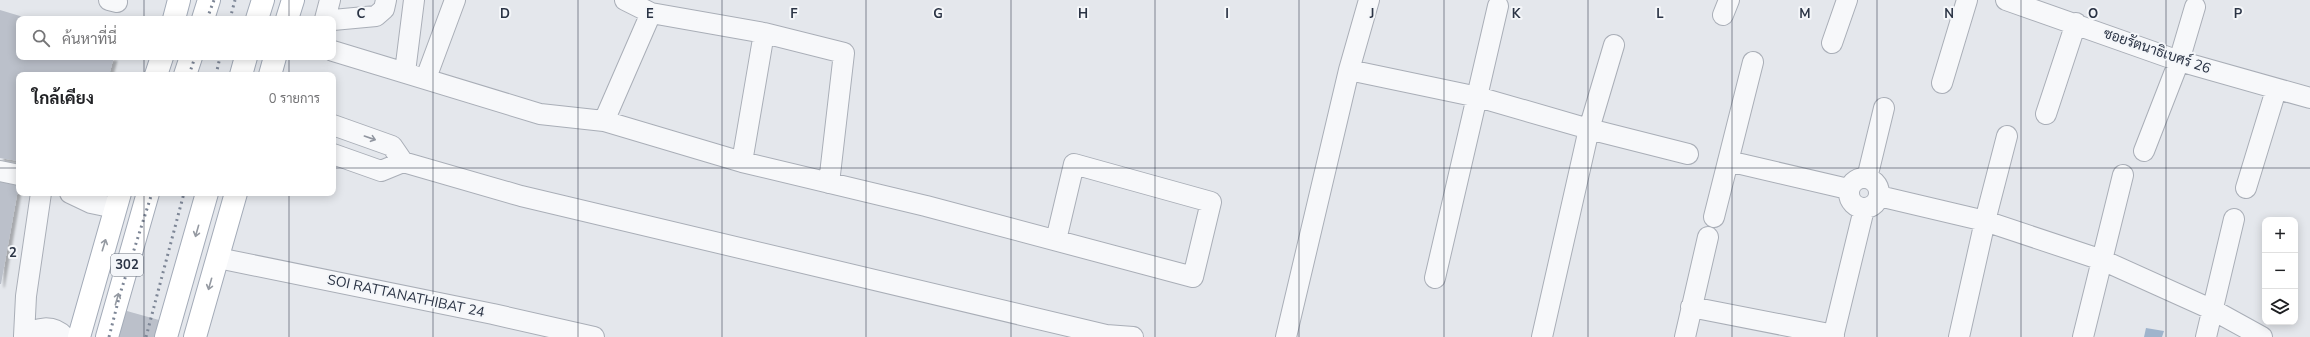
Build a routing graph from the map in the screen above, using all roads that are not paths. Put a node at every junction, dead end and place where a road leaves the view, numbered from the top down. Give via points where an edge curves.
1 (180, 0) edge
2 (209, 0) edge
3 (263, 0) edge
4 (293, 0) edge
5 (330, 0) edge
6 (365, 0) edge
7 (386, 0) edge
8 (414, 0) edge
9 (455, 0) edge
10 (625, 0) edge
11 (1369, 0) edge
12 (1847, 0) edge
13 (1967, 0) edge
14 (2006, 0) edge
15 (1498, 6) dead end
16 (2195, 7) dead end
17 (651, 13) junction
18 (175, 16) edge
19 (204, 16) edge
20 (258, 16) edge
21 (288, 16) edge
22 (326, 16) edge
23 (359, 19) junction
24 (336, 20) edge
25 (2076, 23) junction
26 (764, 33) junction
27 (1832, 43) dead end
28 (1614, 45) dead end
29 (336, 52) edge
30 (161, 60) edge
31 (190, 60) edge
32 (245, 60) edge
33 (275, 60) edge
34 (2179, 61) junction
35 (1753, 62) dead end
36 (1349, 70) junction
37 (157, 72) edge
38 (186, 72) edge
39 (242, 72) edge
40 (271, 72) edge
41 (405, 72) junction
42 (426, 78) junction
43 (1942, 83) dead end
44 (2276, 90) junction
45 (1478, 97) junction
46 (2310, 98) edge
47 (1884, 108) dead end
48 (2046, 114) dead end
49 (604, 121) junction
50 (336, 126) edge
51 (1589, 129) junction
52 (2007, 136) dead end
53 (2144, 151) dead end
54 (1688, 154) dead end
55 (336, 155) edge
56 (1728, 161) junction
57 (403, 162) junction
58 (742, 162) junction
59 (0, 171) edge
60 (16, 174) edge
61 (2123, 175) dead end
62 (1867, 178) junction
63 (829, 183) junction
64 (2246, 188) dead end
65 (1848, 189) junction
66 (41, 196) edge
67 (77, 196) edge
68 (147, 196) edge
69 (206, 196) edge
70 (235, 196) edge
71 (118, 200) edge
72 (1871, 202) junction
73 (1714, 217) dead end
74 (2234, 219) dead end
75 (1985, 221) junction
76 (1708, 237) dead end
77 (1056, 240) junction
78 (218, 258) junction
79 (2102, 260) junction
80 (1435, 278) dead end
81 (1691, 307) junction
82 (2213, 310) junction
83 (1834, 336) edge
84 (24, 337) edge
85 (65, 337) edge
86 (79, 337) edge
87 (107, 337) edge
88 (166, 337) edge
89 (195, 337) edge
90 (594, 337) edge
91 (1133, 337) edge
92 (1286, 337) edge
93 (1542, 337) edge
94 (1685, 337) edge
95 (1959, 337) edge
96 (2084, 337) edge
97 (2206, 337) edge
98 (2262, 337) edge

1 - 18 main road
2 - 19 main road
3 - 20 main road
4 - 21 main road
5 - 22 street
6 - 23 street
7 - 23 street via 381,13
8 - 41 street
9 - 42 street
10 - 17 street
11 - 36 street
12 - 27 street
13 - 43 street
14 - 25 street, ซอยรัตนาธิเบศร์ 26
15 - 45 street
16 - 34 street
17 - 26 street
17 - 49 street
23 - 24 street
25 - 34 street, ซอยรัตนาธิเบศร์ 26
25 - 48 street
26 - 58 street
26 - 63 street via 844,54
28 - 51 street
29 - 41 street
30 - 37 main road
31 - 38 main road
32 - 39 main road
33 - 40 main road
34 - 44 street, ซอยรัตนาธิเบศร์ 26
34 - 53 street
35 - 56 street
36 - 45 street
36 - 92 street
41 - 42 street
42 - 49 street via 540,114
44 - 46 street, ซอยรัตนาธิเบศร์ 26
44 - 64 street
45 - 51 street
45 - 80 street
47 - 62 street
49 - 58 street
50 -> 57 street via 392,146
51 - 54 street
51 - 93 street
52 - 75 street
55 - 57 street via 381,171
56 - 65 street
56 - 73 street
57 - 91 street via 521,196 1106,335
58 - 63 street
59 - 60 street
61 - 79 street
62 - 65 street via 1855,180
62 - 72 street via 1876,184
63 - 77 street
65 - 72 street via 1851,203
66 - 84 street via 26,296
67 - 71 street via 92,203
87 -> 68 main road, 302
69 -> 88 main road
70 - 78 main road
86 -> 71 main road, 302
72 - 75 street
72 - 83 street
74 - 82 street
75 - 79 street
75 - 95 street
76 - 81 street
77 - 77 street via 1193,277 1211,202 1074,164
78 -> 89 main road
78 - 90 street, SOI RATTANATHIBAT 24
79 - 82 street
79 - 96 street
81 - 83 street
81 - 94 street
82 - 97 street
82 - 98 street
84 - 85 street via 36,328 47,328

